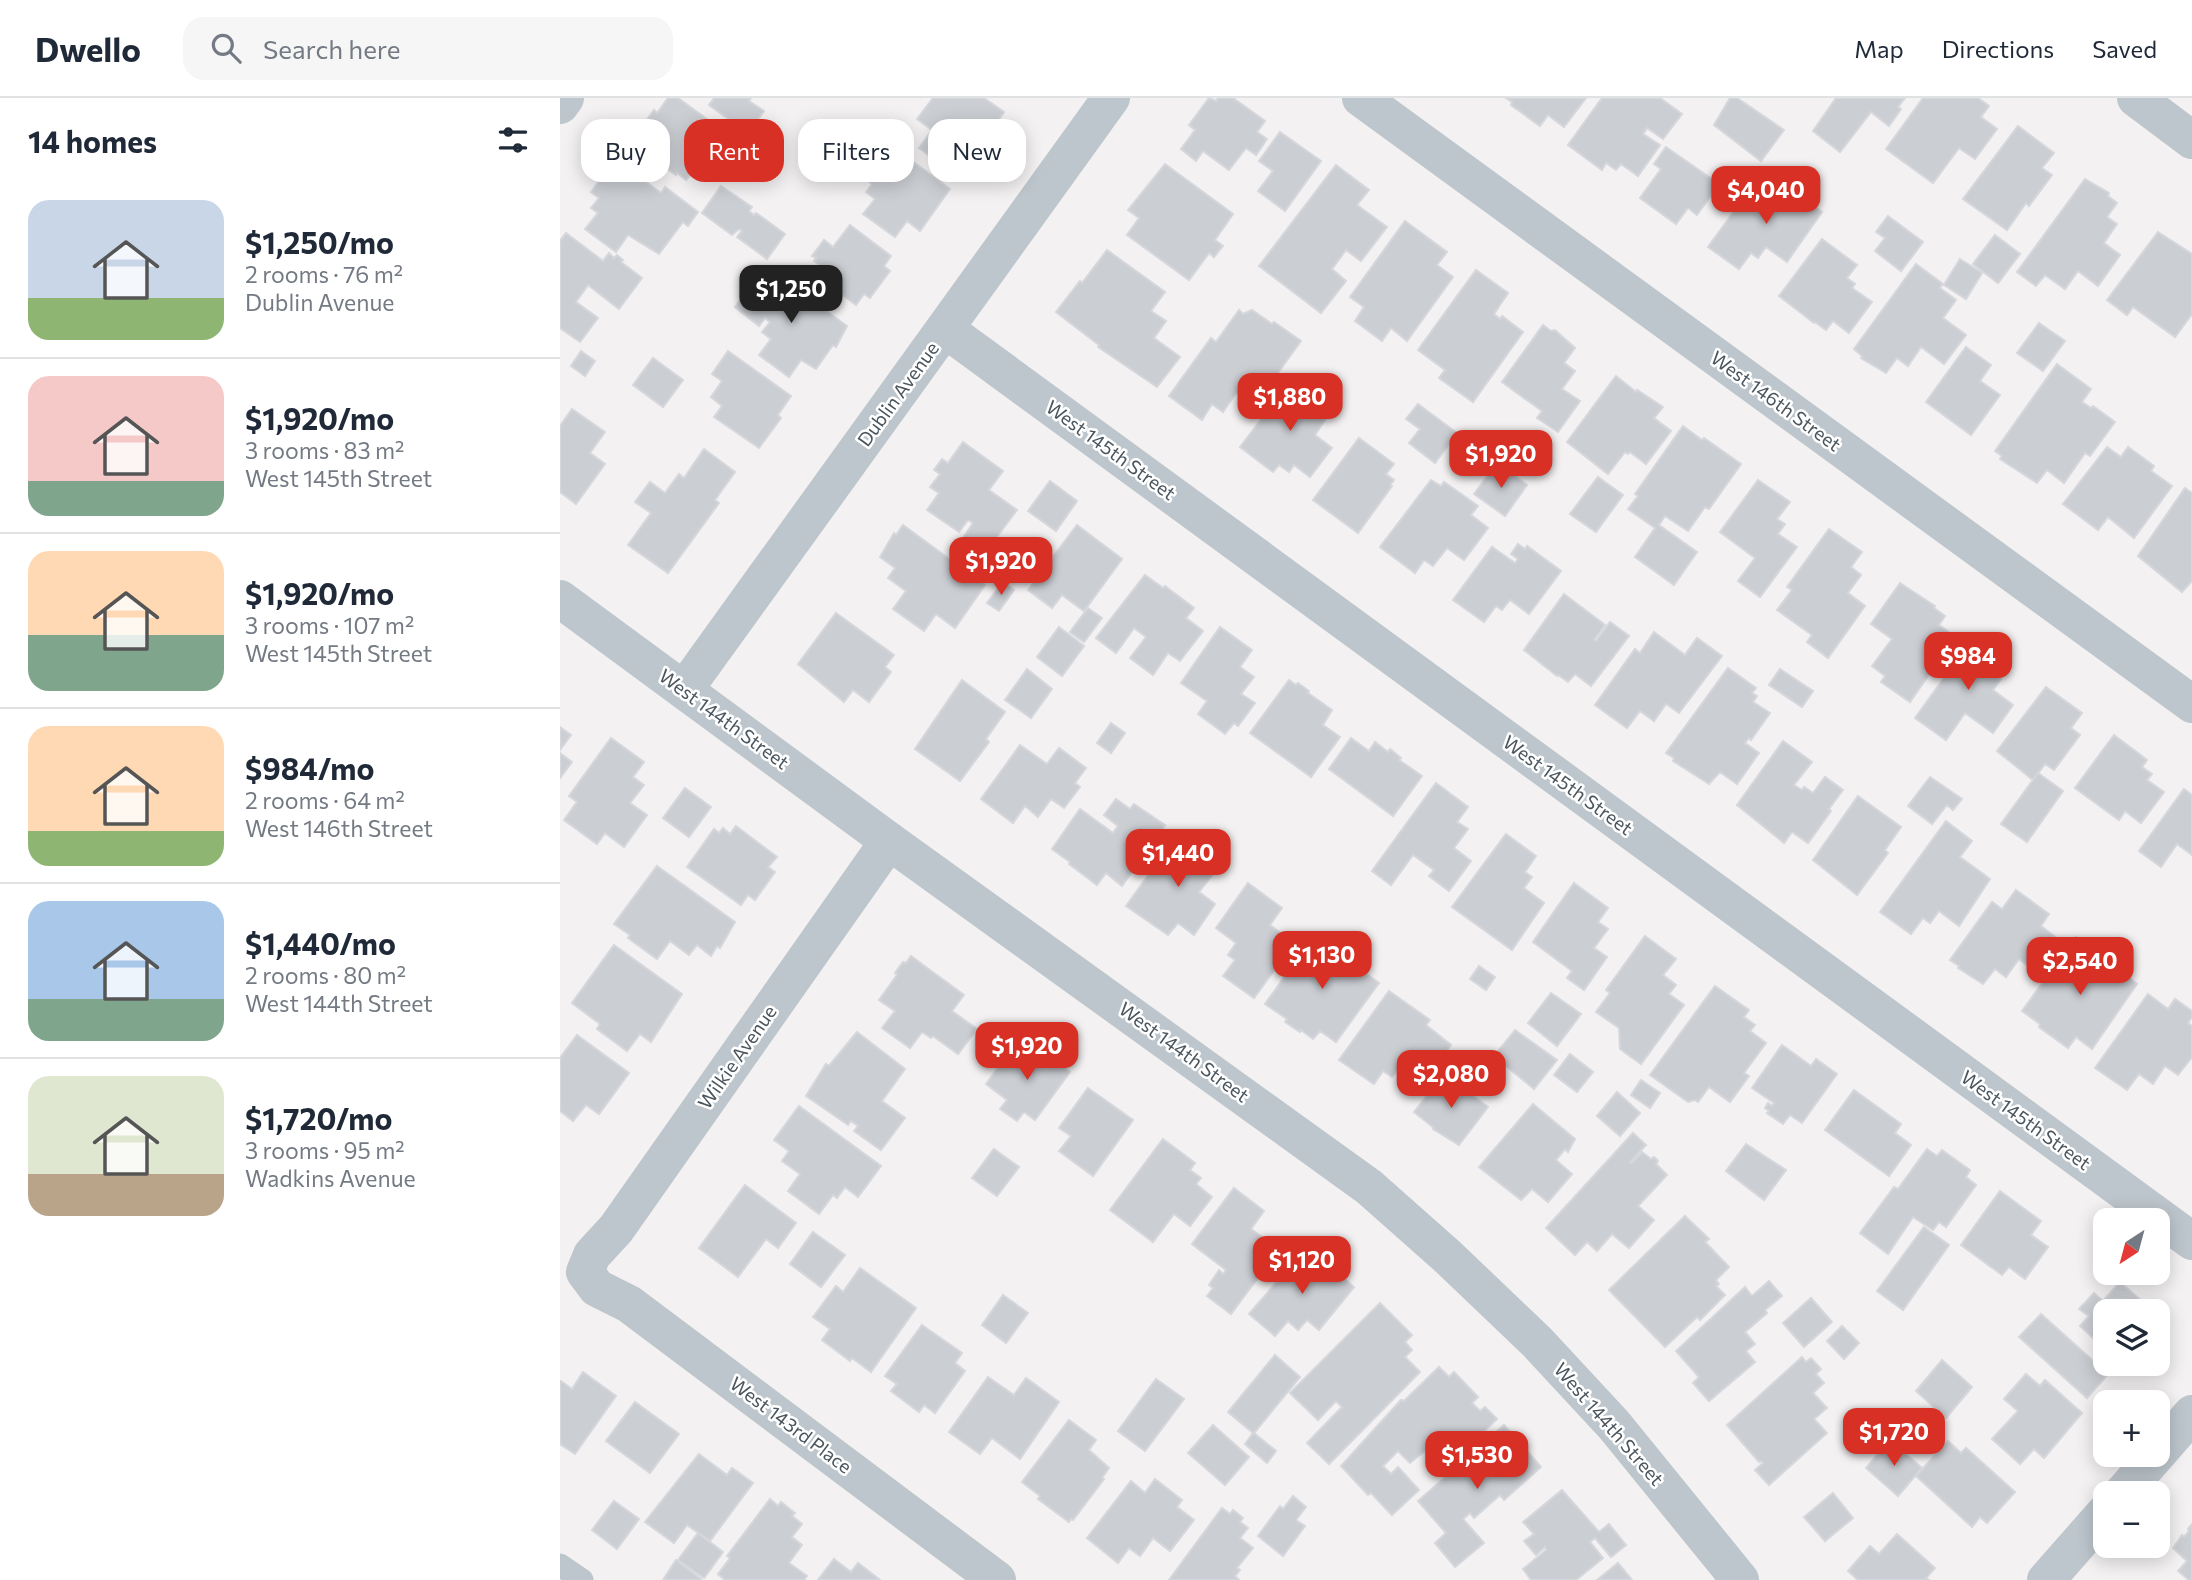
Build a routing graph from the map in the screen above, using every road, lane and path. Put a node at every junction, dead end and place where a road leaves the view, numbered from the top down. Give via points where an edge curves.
1 (565, 98) edge
2 (1111, 98) edge
3 (1361, 98) edge
4 (2136, 98) edge
5 (560, 105) edge
6 (2192, 139) edge
7 (945, 329) junction
8 (560, 599) edge
9 (684, 690) junction
10 (2192, 704) edge
11 (889, 841) junction
12 (2192, 1241) edge
13 (585, 1272) joint
14 (2192, 1414) edge
15 (2170, 1439) edge
16 (2146, 1467) edge
17 (2133, 1481) edge
18 (2093, 1527) edge
19 (560, 1565) edge
20 (582, 1580) edge
21 (997, 1580) edge
22 (1740, 1580) edge
23 (2046, 1580) edge

1 - 5 street
2 - 7 street, Dublin Avenue
3 - 10 street, West 146th Street
4 - 6 street
7 - 9 street, Dublin Avenue
7 - 12 street, West 145th Street
8 - 9 street, West 144th Street
9 - 11 street, West 144th Street
11 - 13 street, Wilkie Avenue via 616,1229 592,1255
11 - 22 street, West 144th Street via 1369,1187 1536,1342 1614,1425
13 - 21 street, West 143rd Place via 597,1287 629,1304
14 - 15 street
16 - 17 street
18 - 23 street
19 - 20 lane

